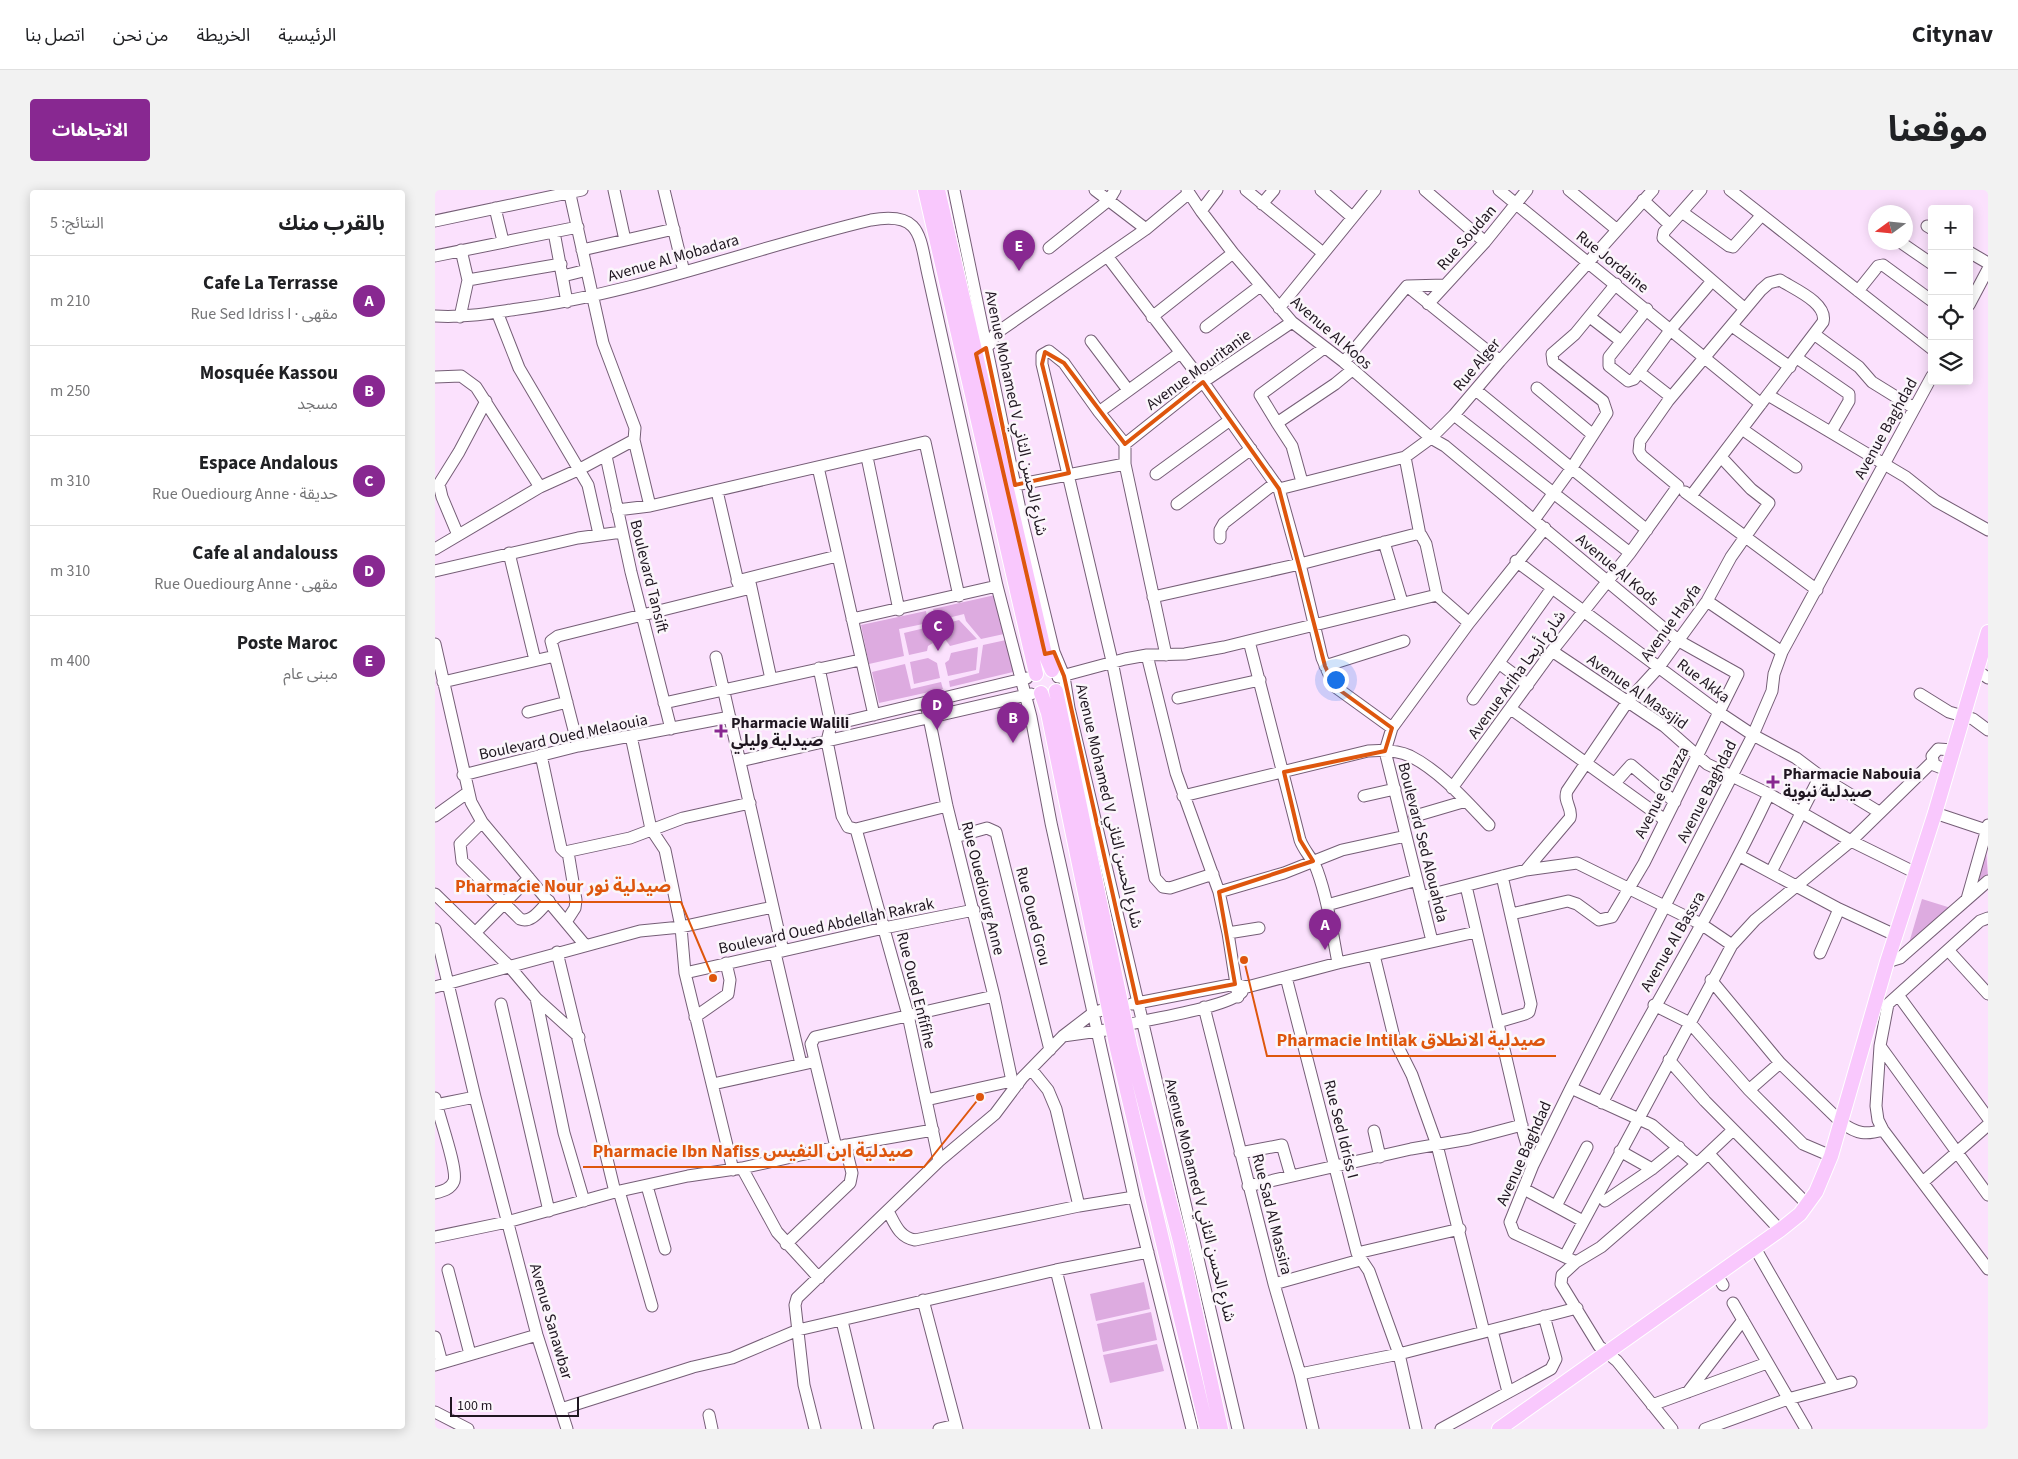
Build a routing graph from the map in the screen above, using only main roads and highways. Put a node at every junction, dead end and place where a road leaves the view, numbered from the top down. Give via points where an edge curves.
1 (925, 190) edge
2 (938, 190) edge
3 (975, 352) junction
4 (1988, 632) edge
5 (1045, 654) junction
6 (1036, 674) junction
7 (1982, 674) edge
8 (1057, 679) junction
9 (1041, 693) junction
10 (1058, 711) junction
11 (1123, 1047) junction
12 (1207, 1429) edge
13 (1221, 1429) edge
14 (1499, 1429) edge

1 - 3 main road via 958,334
2 - 3 main road via 977,335
3 - 5 main road
4 - 7 main road
5 - 6 main road
5 - 8 main road
6 - 8 main road via 1043,669
6 - 9 main road via 1035,687
7 - 14 main road via 1963,716 1887,962 1881,1002 1842,1123 1822,1180 1807,1204 1720,1280 1607,1353
8 - 9 main road via 1049,694
8 - 10 main road
9 - 10 main road
10 - 11 main road
11 - 12 main road
11 - 13 main road via 1181,1245

